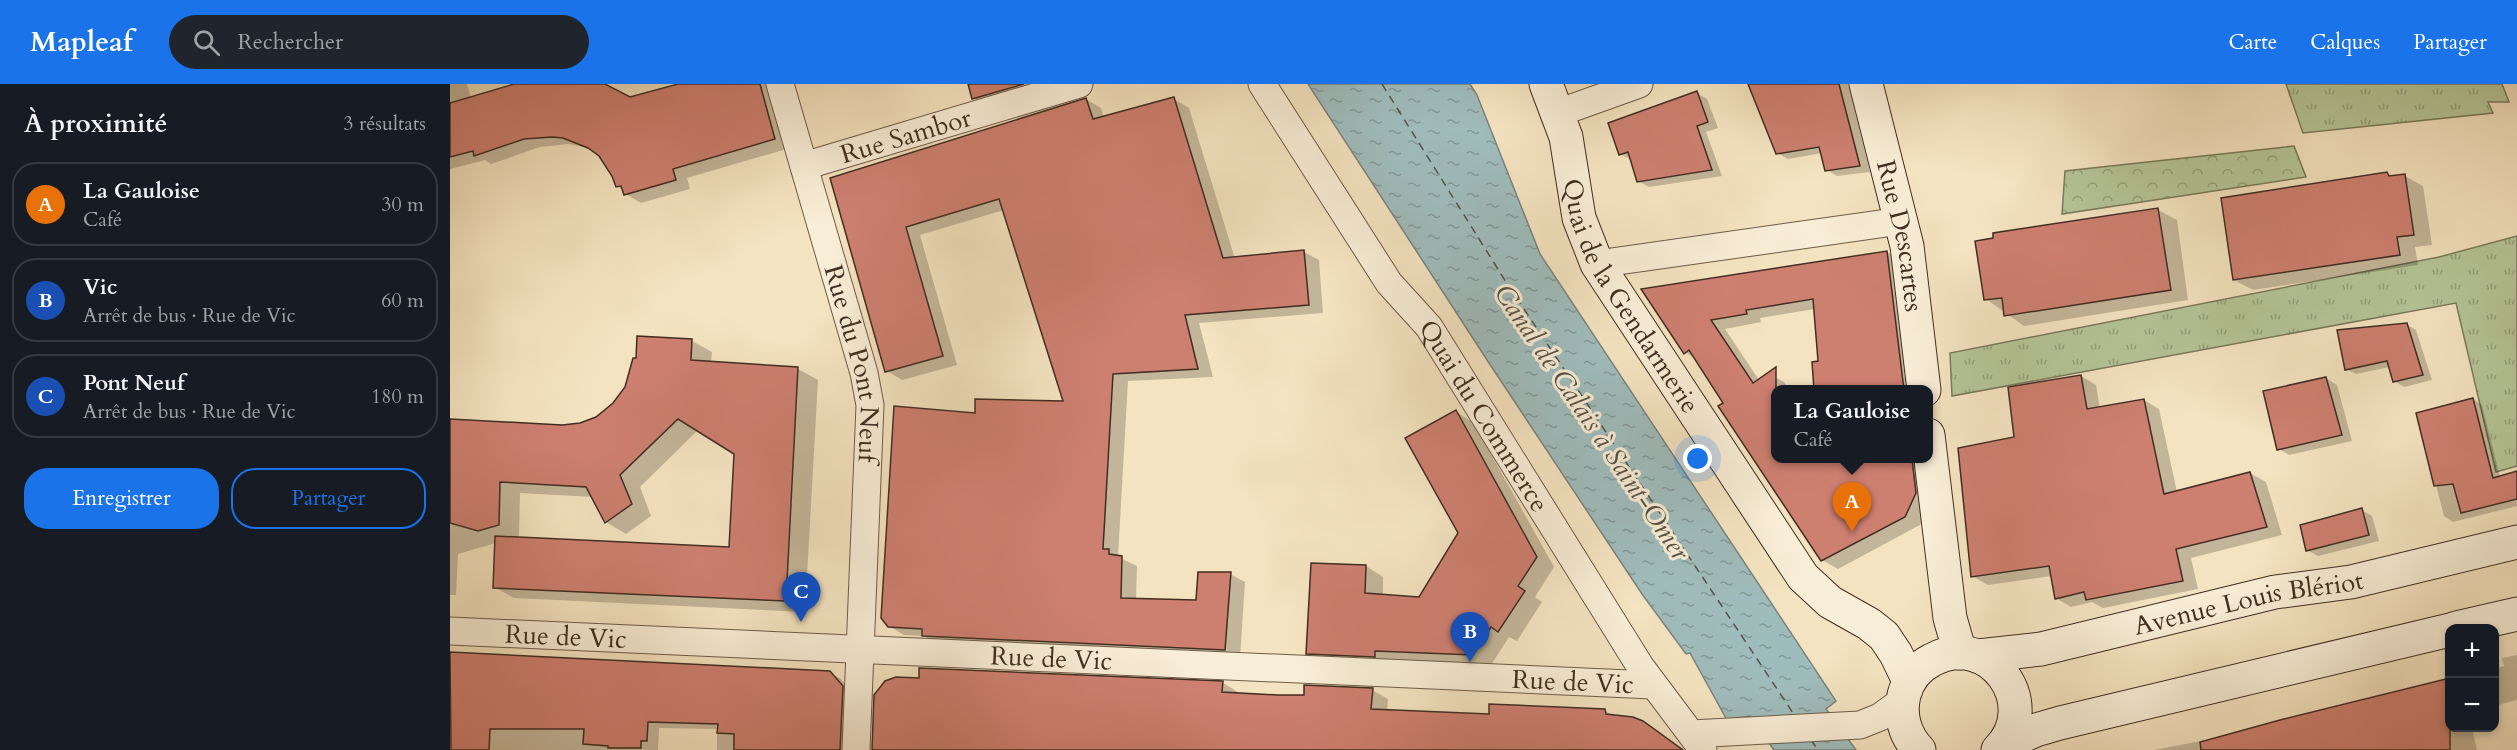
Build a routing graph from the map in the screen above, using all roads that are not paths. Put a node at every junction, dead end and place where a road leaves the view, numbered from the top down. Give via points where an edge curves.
1 (780, 84) edge
2 (1079, 84) edge
3 (1262, 84) edge
4 (1546, 84) edge
5 (1639, 84) edge
6 (1866, 84) edge
7 (1558, 113) junction
8 (804, 166) junction
9 (1901, 221) junction
10 (1597, 264) junction
11 (1923, 385) edge
12 (1932, 463) edge
13 (2517, 542) edge
14 (2517, 614) edge
15 (2473, 624) edge
16 (450, 631) edge
17 (2445, 631) edge
18 (861, 650) junction
19 (1969, 655) junction
20 (1653, 685) junction
21 (1906, 691) junction
22 (1697, 742) edge
23 (2001, 747) edge
24 (1910, 749) edge
25 (856, 750) edge

1 - 8 street, Rue du Pont Neuf
2 - 8 street, Rue Sambor
3 - 20 street, Quai du Commerce via 1389,283 1429,327
4 - 7 street, Quai de la Gendarmerie
5 - 7 street
6 - 9 street, Rue Descartes
7 - 10 street, Quai de la Gendarmerie via 1566,137 1579,219
8 - 18 street, Rue du Pont Neuf via 870,405
9 - 10 street
9 - 11 street, Rue Descartes
10 - 21 street, Quai de la Gendarmerie via 1803,577 1830,602 1884,636 1896,654
12 - 19 street via 1950,618
13 - 19 street, Avenue Louis Blériot via 2351,582 2276,591 2041,649
14 - 15 street
16 - 18 street, Rue de Vic
17 - 23 street via 2060,723
18 - 20 street, Rue de Vic
18 - 25 street, Rue du Pont Neuf
19 - 21 street, Avenue Louis Blériot via 1940,656 1928,662
19 - 23 street via 1990,662 2012,690 2015,718
20 - 22 street, Quai du Commerce
21 - 22 street via 1880,717 1851,726 1732,733
21 - 24 street, Quai de la Gendarmerie via 1904,723

